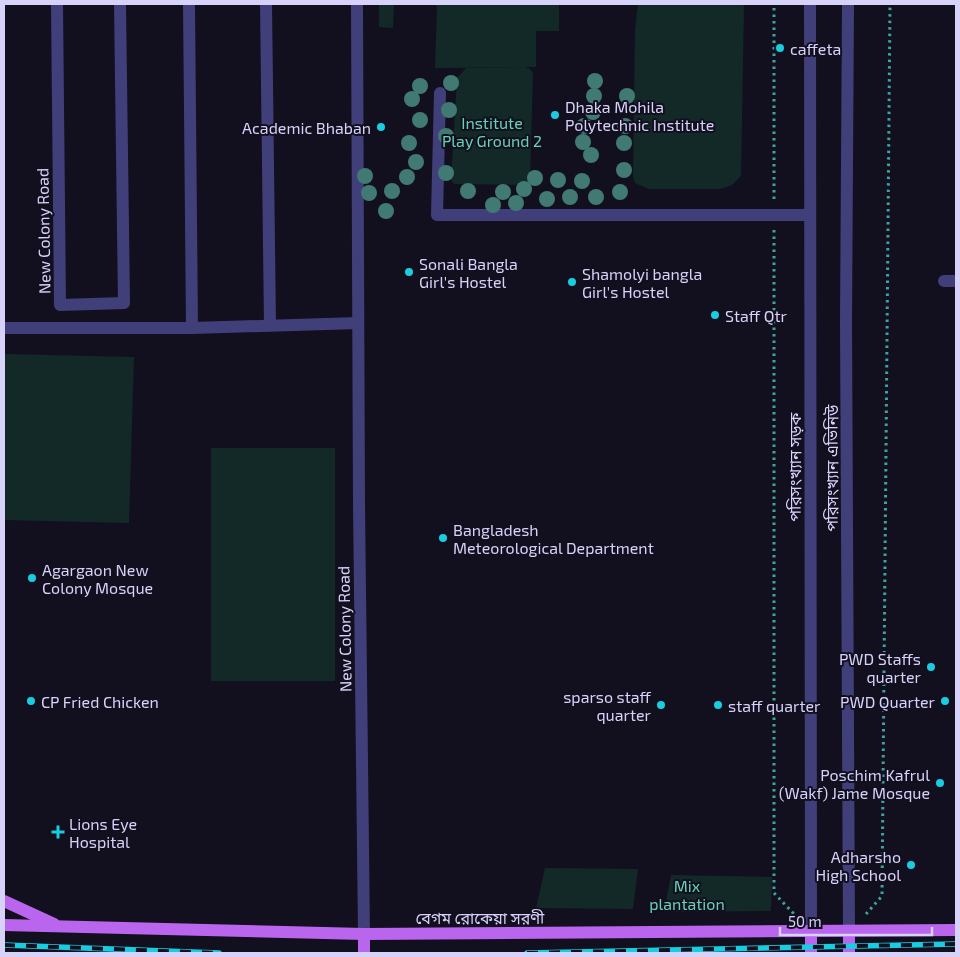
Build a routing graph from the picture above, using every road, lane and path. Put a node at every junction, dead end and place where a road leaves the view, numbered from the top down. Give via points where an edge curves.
1 (57, 4) edge
2 (120, 4) edge
3 (189, 4) edge
4 (266, 4) edge
5 (357, 4) edge
6 (774, 4) edge
7 (810, 4) edge
8 (848, 4) edge
9 (890, 4) edge
10 (440, 93) dead end
11 (810, 214) junction
12 (774, 215) junction
13 (358, 323) junction
14 (270, 326) junction
15 (4, 328) edge
16 (192, 328) junction
17 (4, 901) edge
18 (4, 925) edge
19 (59, 926) junction
20 (956, 930) edge
21 (811, 931) junction
22 (849, 932) junction
23 (364, 934) junction
24 (364, 953) edge
25 (811, 953) edge
26 (848, 953) edge

1 - 2 street, New Colony Road via 60,305 124,303
3 - 16 street
4 - 14 street
5 - 13 street, New Colony Road
6 - 12 path
7 - 11 street, পরিসংখ্যান সড়ক
8 - 22 street, পরিসংখ্যান এভিনিউ
9 - 22 path via 882,896
10 - 12 street via 437,215
11 - 12 street
11 - 21 street, পরিসংখ্যান সড়ক
12 - 21 path via 774,893
13 - 14 street
13 - 23 street, New Colony Road
14 - 16 street
15 - 16 street
17 - 19 main road
18 - 19 main road, বেগম রোকেয়া সরণী
19 - 23 main road, বেগম রোকেয়া সরণী
20 - 22 main road, বেগম রোকেয়া সরণী
21 - 22 main road, বেগম রোকেয়া সরণী
21 - 23 main road, বেগম রোকেয়া সরণী
21 - 25 main road
22 - 26 main road
23 - 24 main road

